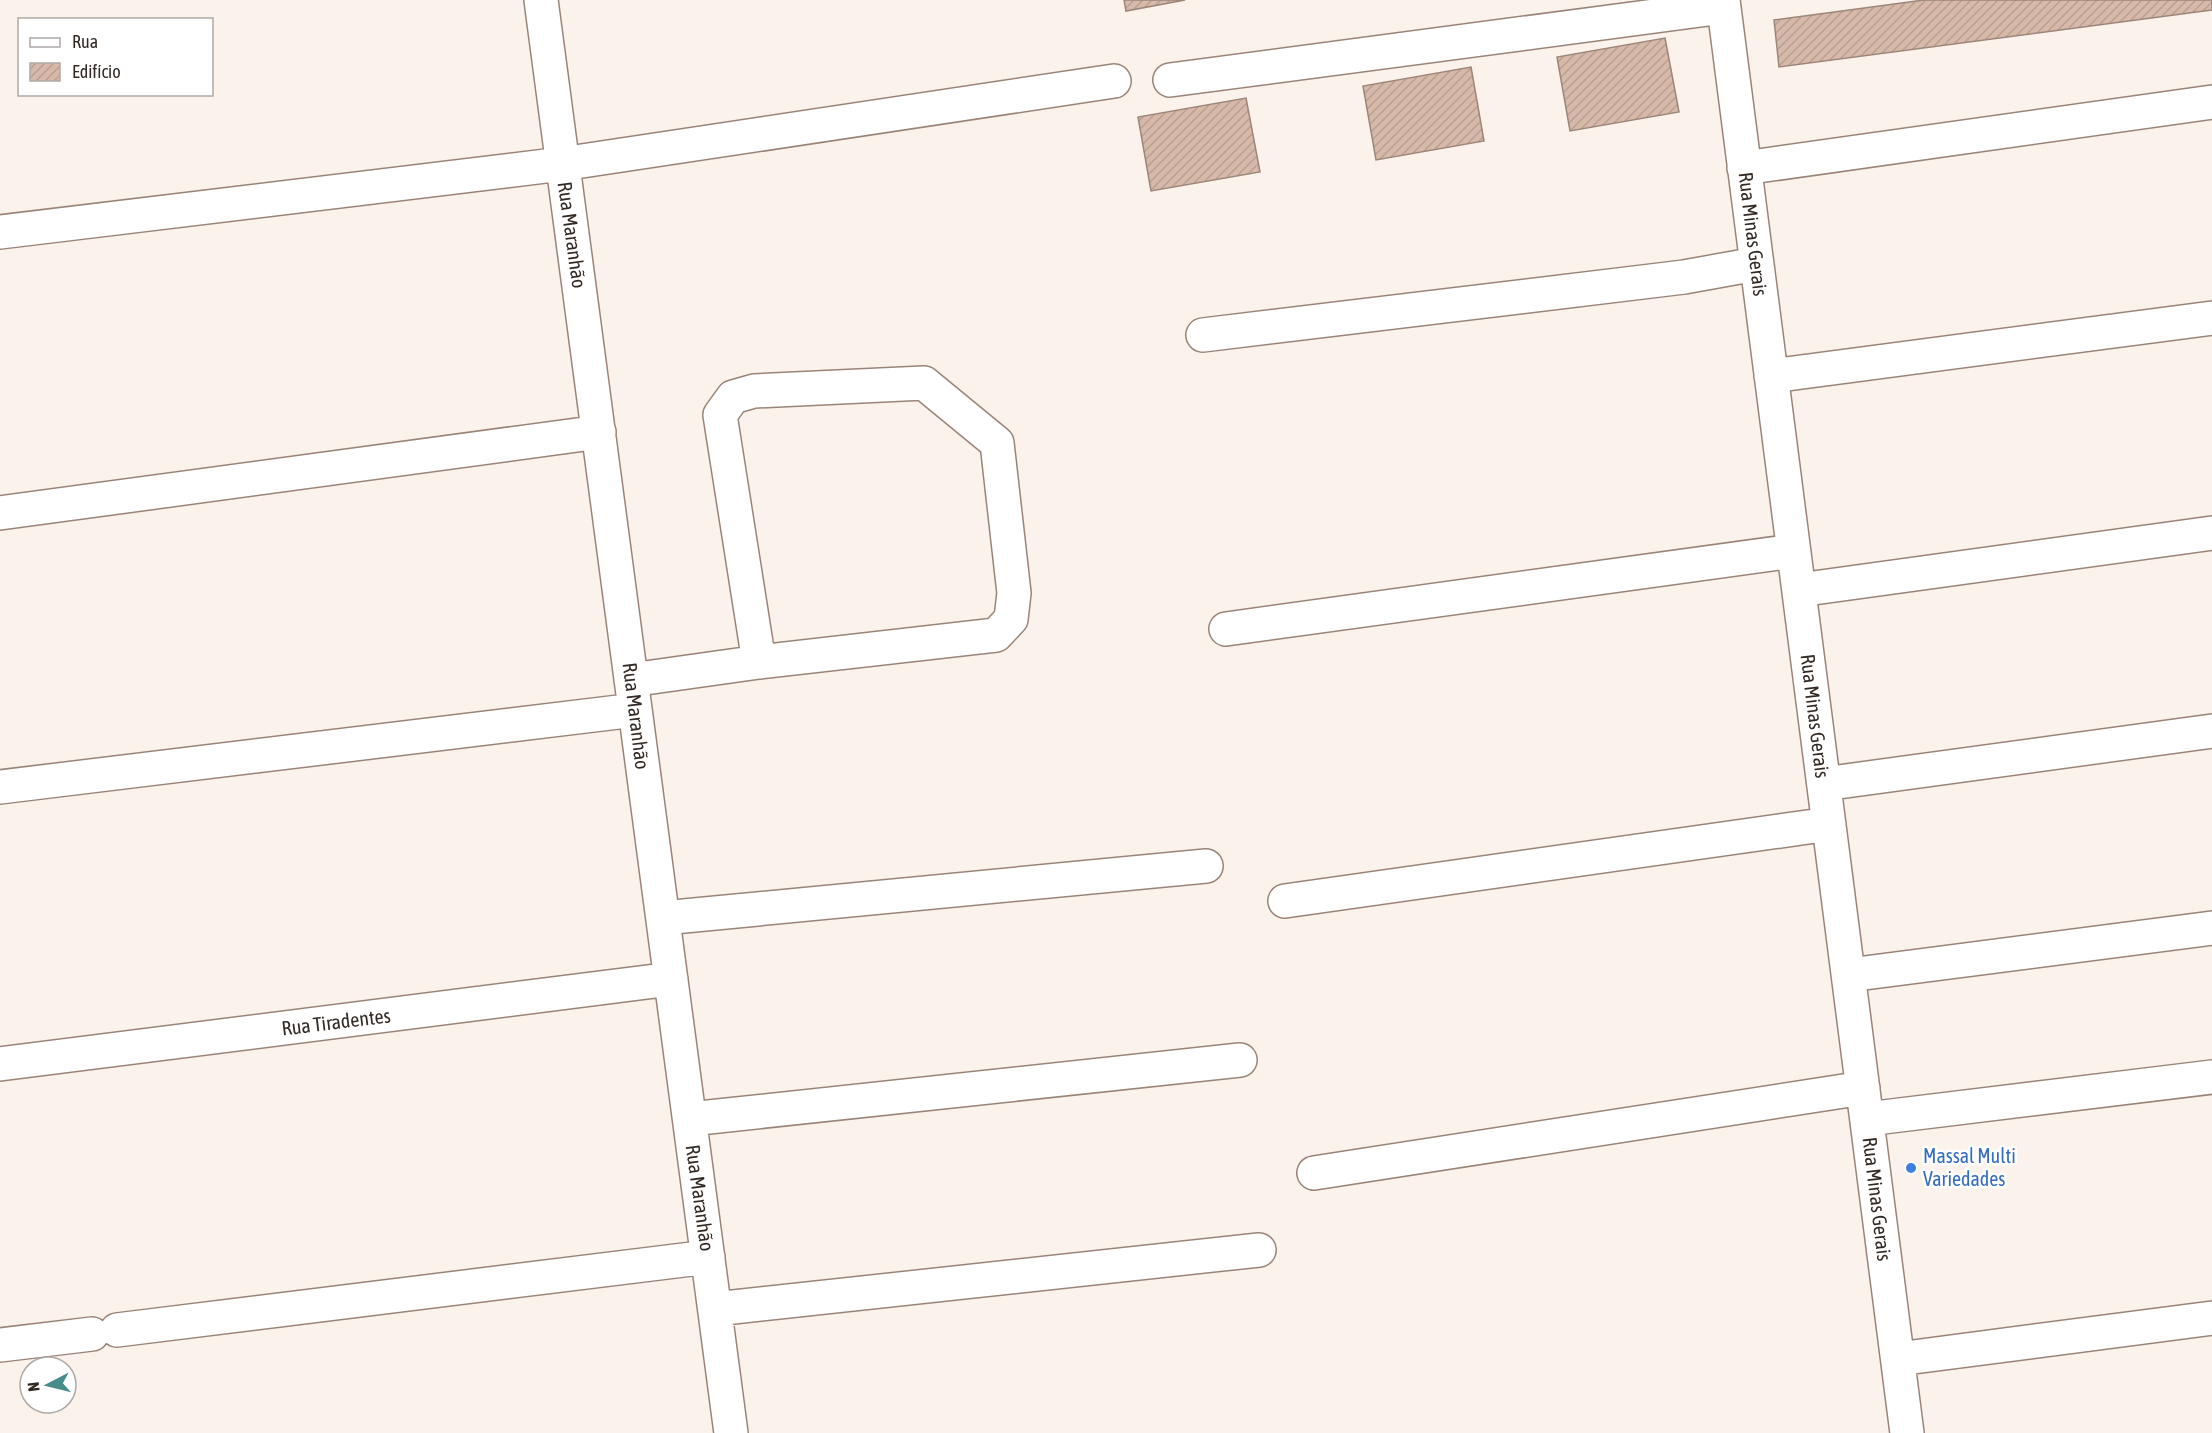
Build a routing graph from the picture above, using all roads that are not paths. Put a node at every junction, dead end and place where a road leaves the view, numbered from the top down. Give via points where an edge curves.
1 (541, 0) edge
2 (1723, 3) edge
3 (1170, 80) dead end
4 (1114, 81) dead end
5 (2212, 102) edge
6 (562, 164) junction
7 (1744, 168) junction
8 (0, 232) edge
9 (1756, 264) junction
10 (2212, 318) edge
11 (1203, 335) dead end
12 (1771, 376) junction
13 (598, 432) junction
14 (0, 513) edge
15 (2212, 533) edge
16 (1793, 551) junction
17 (1799, 590) junction
18 (1226, 629) dead end
19 (759, 662) junction
20 (633, 695) junction
21 (2212, 731) edge
22 (1824, 784) junction
23 (0, 787) edge
24 (1829, 824) junction
25 (1206, 866) dead end
26 (1285, 901) dead end
27 (663, 918) junction
28 (2212, 928) edge
29 (1849, 975) junction
30 (671, 979) junction
31 (1240, 1060) dead end
32 (0, 1064) edge
33 (2212, 1077) edge
34 (1865, 1103) junction
35 (690, 1119) junction
36 (1314, 1173) dead end
37 (1259, 1250) dead end
38 (708, 1257) junction
39 (715, 1309) junction
40 (2212, 1317) edge
41 (0, 1345) edge
42 (1898, 1359) junction
43 (732, 1433) edge
44 (1907, 1433) edge

1 - 6 street, Rua Maranhão
2 - 3 street
2 - 7 street, Rua Minas Gerais
4 - 6 street
5 - 7 street
6 - 8 street
6 - 13 street, Rua Maranhão
7 - 9 street, Rua Minas Gerais
9 - 11 street via 1684,278
9 - 12 street, Rua Minas Gerais
10 - 12 street
12 - 16 street, Rua Minas Gerais
13 - 14 street
13 - 20 street, Rua Maranhão
15 - 17 street
16 - 17 street, Rua Minas Gerais
16 - 18 street
17 - 22 street, Rua Minas Gerais
19 - 19 street via 996,635 1011,619 1014,593 997,443 924,383 754,391 733,397 720,414
19 - 20 street
20 - 23 street
20 - 27 street, Rua Maranhão
21 - 22 street
22 - 24 street, Rua Minas Gerais
24 - 26 street
24 - 29 street, Rua Minas Gerais
25 - 27 street
27 - 30 street, Rua Maranhão
28 - 29 street
29 - 34 street, Rua Minas Gerais
30 - 32 street, Rua Tiradentes
30 - 35 street, Rua Maranhão
31 - 35 street
33 - 34 street
34 - 36 street
34 - 42 street, Rua Minas Gerais
35 - 38 street, Rua Maranhão
37 - 39 street
38 - 39 street, Rua Maranhão
38 - 41 street
39 - 43 street, Rua Maranhão
40 - 42 street
42 - 44 street, Rua Minas Gerais

